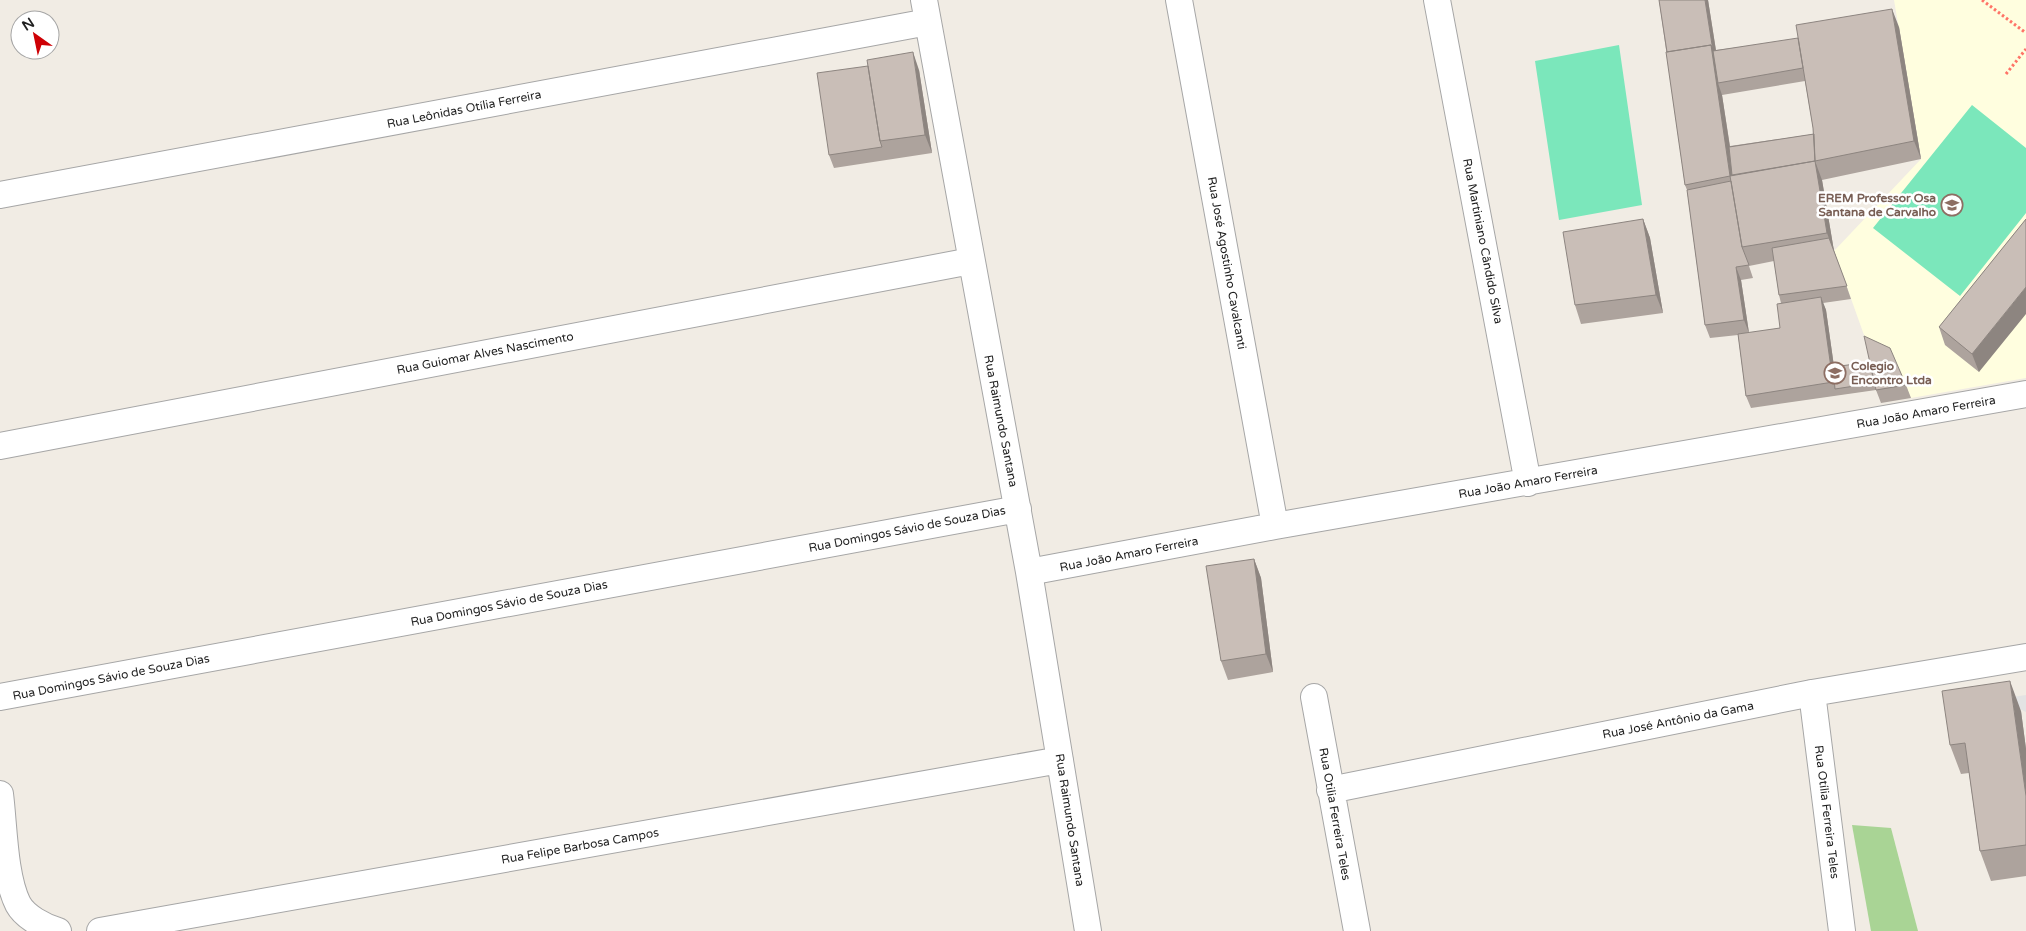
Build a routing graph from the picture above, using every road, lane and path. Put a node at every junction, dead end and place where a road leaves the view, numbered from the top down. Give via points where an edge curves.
1 (1179, 0) edge
2 (1437, 0) edge
3 (1982, 0) edge
4 (926, 11) edge
5 (2026, 33) edge
6 (2026, 49) edge
7 (2006, 74) dead end
8 (0, 196) edge
9 (971, 260) junction
10 (2026, 394) edge
11 (0, 446) edge
12 (1528, 482) junction
13 (1018, 509) junction
14 (1275, 526) junction
15 (1029, 572) junction
16 (2026, 657) edge
17 (1812, 693) junction
18 (0, 697) edge
19 (1314, 697) dead end
20 (1060, 760) junction
21 (1330, 790) junction
22 (0, 794) edge
23 (58, 931) edge
24 (100, 931) edge
25 (1088, 931) edge
26 (1357, 931) edge
27 (1842, 931) edge

1 - 14 street, Rua José Agostinho Cavalcanti
2 - 12 street, Rua Martiniano Cândido Silva
3 - 5 path
4 - 8 street, Rua Leônidas Otília Ferreira
4 - 9 street, Rua Raimundo Santana
6 - 7 path
9 - 11 street, Rua Guiomar Alves Nascimento
9 - 13 street, Rua Raimundo Santana
10 - 12 street, Rua João Amaro Ferreira
12 - 14 street, Rua João Amaro Ferreira
13 - 15 street, Rua Raimundo Santana
13 - 18 street, Rua Domingos Sávio de Souza Dias
14 - 15 street, Rua João Amaro Ferreira
15 - 20 street, Rua Raimundo Santana
16 - 17 street, Rua José Antônio da Gama
17 - 21 street, Rua José Antônio da Gama
17 - 27 street, Rua Otília Ferreira Teles
19 - 21 street, Rua Otilia Ferreira Teles
20 - 24 street, Rua Felipe Barbosa Campos
20 - 25 street, Rua Raimundo Santana
21 - 26 street, Rua Otilia Ferreira Teles
22 - 23 street via 12,887 19,905 27,916

